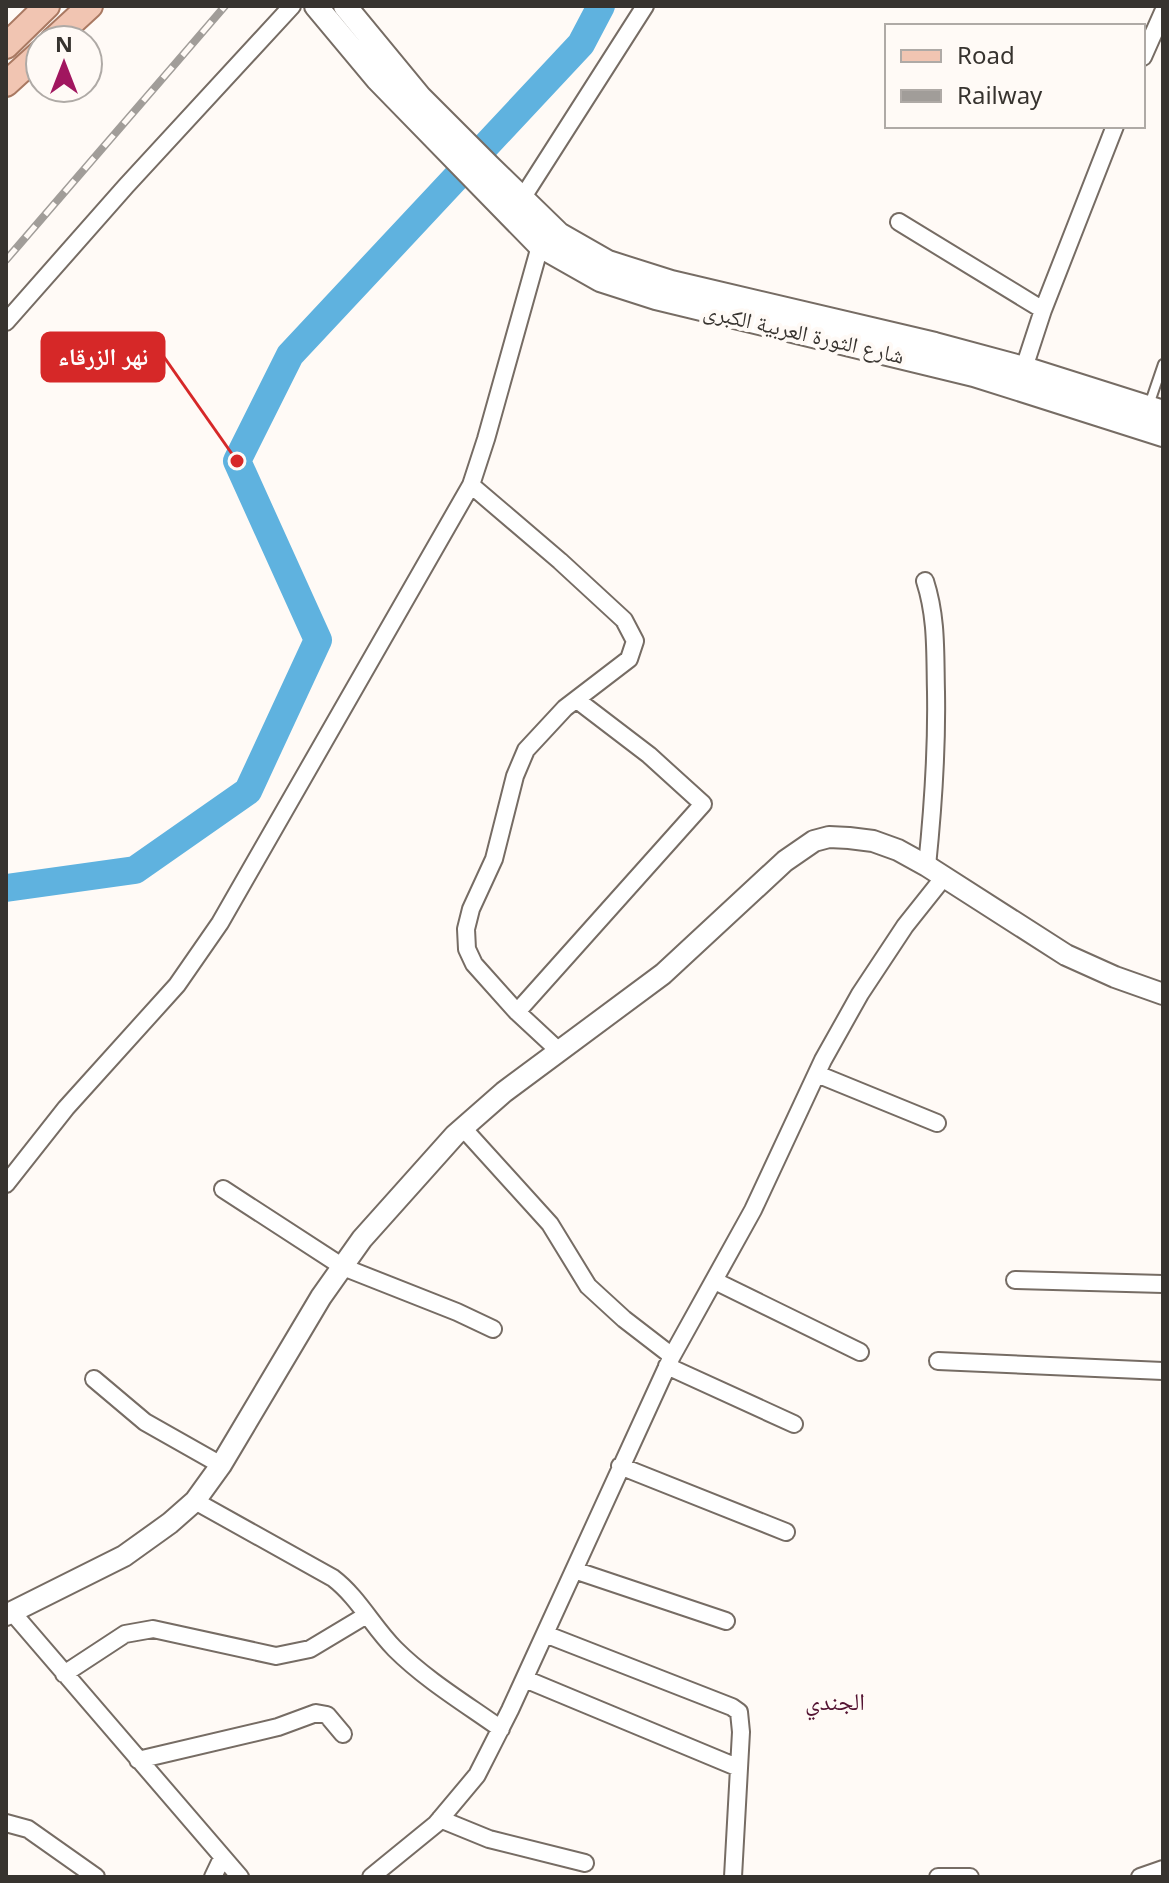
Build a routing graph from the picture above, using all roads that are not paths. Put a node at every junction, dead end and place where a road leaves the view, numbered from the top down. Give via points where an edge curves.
1 (47, 6) edge
2 (90, 6) edge
3 (292, 6) edge
4 (316, 6) edge
5 (345, 6) edge
6 (645, 6) edge
7 (1163, 12) edge
8 (70, 24) edge
9 (7, 43) edge
10 (1145, 52) edge
11 (24, 68) edge
12 (6, 84) edge
13 (1114, 128) edge
14 (444, 134) junction
15 (482, 173) junction
16 (523, 197) junction
17 (899, 222) dead end
18 (540, 246) junction
19 (1043, 310) junction
20 (6, 322) edge
21 (1163, 364) edge
22 (1024, 368) junction
23 (1156, 410) edge
24 (1163, 435) edge
25 (471, 485) junction
26 (925, 581) dead end
27 (577, 700) junction
28 (936, 871) junction
29 (1163, 994) edge
30 (517, 1012) junction
31 (559, 1051) junction
32 (817, 1074) junction
33 (937, 1123) dead end
34 (463, 1128) junction
35 (6, 1184) edge
36 (223, 1189) dead end
37 (343, 1267) junction
38 (1015, 1280) dead end
39 (715, 1281) junction
40 (1163, 1284) edge
41 (493, 1329) dead end
42 (860, 1352) dead end
43 (670, 1361) junction
44 (938, 1361) dead end
45 (1163, 1371) edge
46 (94, 1379) dead end
47 (794, 1424) dead end
48 (221, 1465) junction
49 (620, 1466) junction
50 (195, 1501) junction
51 (786, 1532) dead end
52 (574, 1570) junction
53 (9, 1614) edge
54 (365, 1616) junction
55 (726, 1621) dead end
56 (545, 1634) junction
57 (64, 1674) junction
58 (525, 1679) junction
59 (501, 1729) junction
60 (343, 1734) dead end
61 (138, 1760) junction
62 (739, 1768) junction
63 (440, 1819) junction
64 (6, 1823) edge
65 (222, 1858) junction
66 (585, 1863) dead end
67 (1163, 1869) edge
68 (96, 1877) edge
69 (213, 1877) edge
70 (240, 1877) edge
71 (371, 1877) edge
72 (733, 1877) edge
73 (938, 1877) edge
74 (970, 1877) edge
75 (1140, 1877) edge

1 - 9 main road
2 - 8 main road
3 - 20 street
4 - 14 main road via 377,79
5 - 14 main road
6 - 16 street
7 - 10 street
11 - 12 main road
13 - 19 street
14 - 15 main road
15 - 16 main road, شارع الثورة العربية الكبرى
15 - 18 main road, شارع الثورة العربية الكبرى
16 - 22 main road, شارع الثورة العربية الكبرى via 559,234 638,273
17 - 19 street
18 - 24 main road, شارع الثورة العربية الكبرى via 626,289 974,375
18 - 25 street
19 - 22 street
21 - 23 lane
22 - 23 main road, شارع الثورة العربية الكبرى
25 - 27 street via 560,561 634,635 629,659
25 - 35 street via 220,923 177,985 66,1108
26 - 28 street via 935,630
27 - 30 street via 519,763 502,836 466,929 474,964
27 - 30 street via 703,804
28 - 29 street via 1066,955
28 - 31 street via 873,841 814,841 785,861 663,974
28 - 32 street
30 - 31 street
31 - 34 street
32 - 33 street
32 - 39 street
34 - 37 street
34 - 43 street via 550,1224 588,1286
36 - 37 street
37 - 41 street
37 - 48 street
38 - 40 street
39 - 42 street
39 - 43 street
43 - 47 street
43 - 49 street
44 - 45 street
46 - 48 street via 145,1422
48 - 50 street
49 - 51 street
49 - 52 street
50 - 53 street via 124,1556
50 - 54 street via 333,1578
52 - 55 street
52 - 56 street
53 - 57 street
54 - 57 street via 310,1649 276,1656 153,1629 136,1631
54 - 59 street via 410,1663
56 - 58 street
56 - 62 street via 732,1707 741,1720
57 - 61 street
58 - 59 street
58 - 62 street
59 - 63 street via 477,1775
60 - 61 street via 327,1715 316,1713
61 - 65 street
62 - 72 street
63 - 66 street via 489,1839
63 - 71 street
64 - 68 street via 28,1829
65 - 69 street
65 - 70 street
67 - 75 street
73 - 74 street

